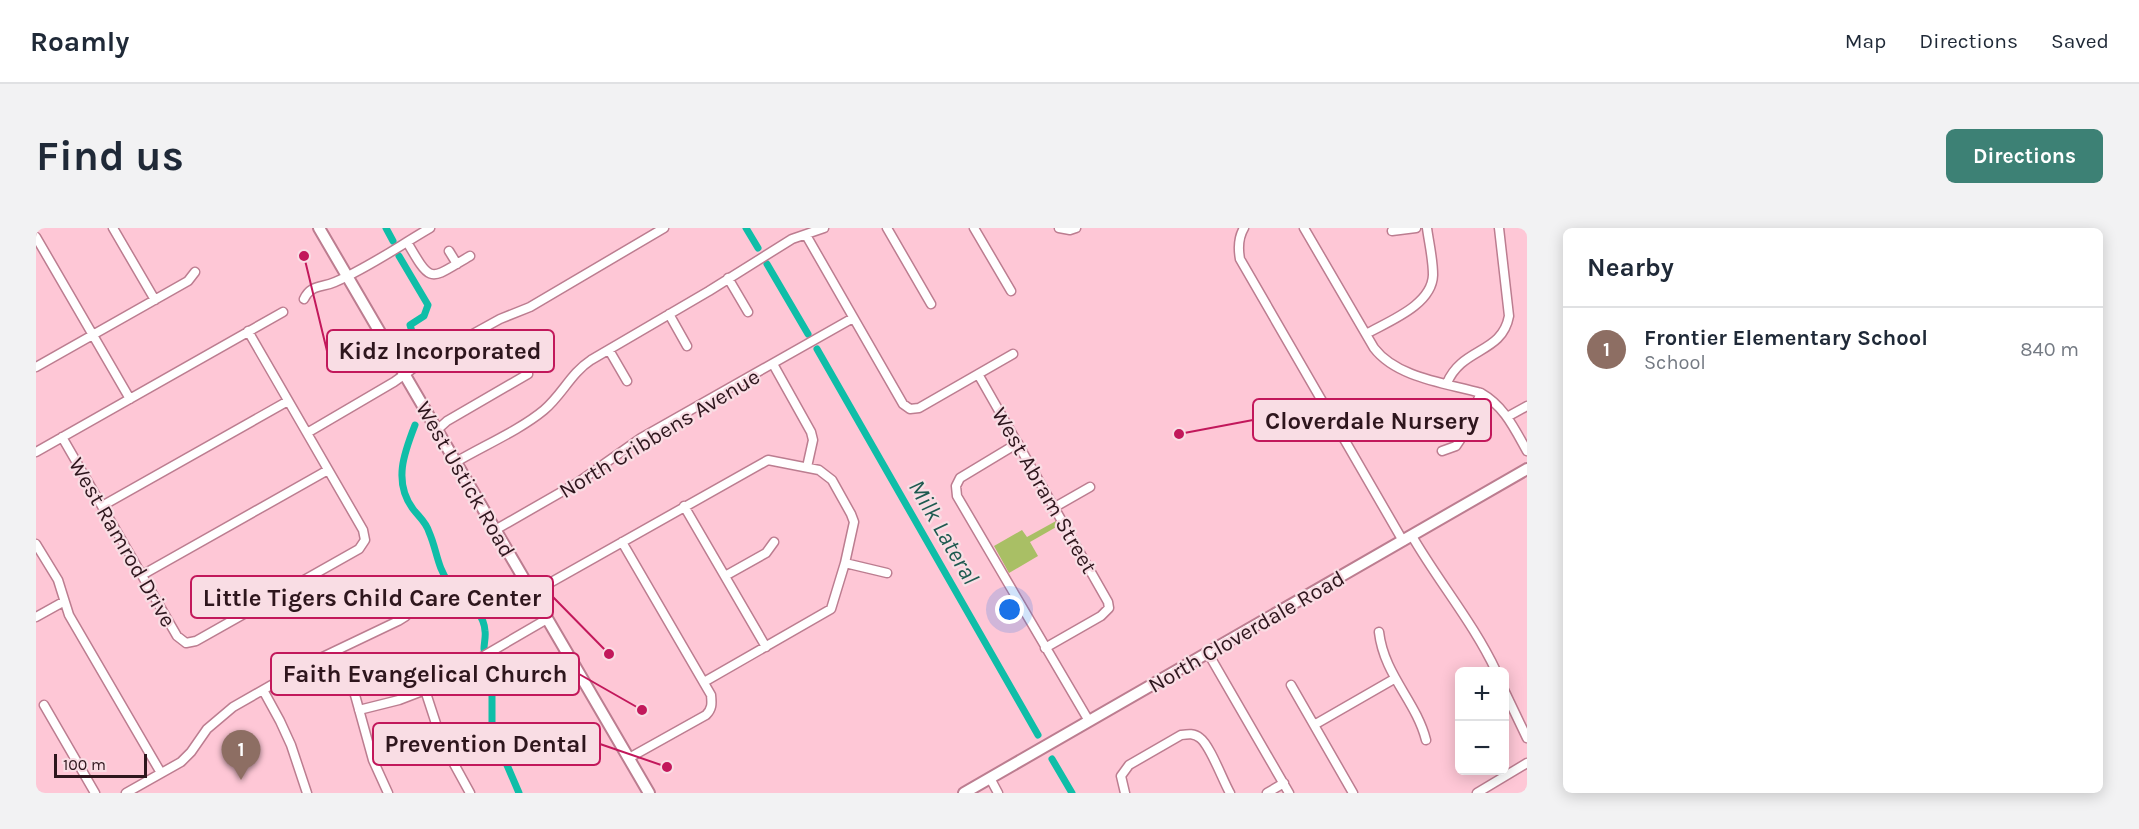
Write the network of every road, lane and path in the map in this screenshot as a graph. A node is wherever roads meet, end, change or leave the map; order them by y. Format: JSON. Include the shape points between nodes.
{"nodes":[{"id":1,"x":113,"y":228,"type":"edge"},
{"id":2,"x":319,"y":228,"type":"edge"},
{"id":3,"x":430,"y":228,"type":"edge"},
{"id":4,"x":644,"y":228,"type":"edge"},
{"id":5,"x":664,"y":228,"type":"edge"},
{"id":6,"x":824,"y":228,"type":"edge"},
{"id":7,"x":887,"y":228,"type":"edge"},
{"id":8,"x":974,"y":228,"type":"edge"},
{"id":9,"x":1076,"y":228,"type":"edge"},
{"id":10,"x":1244,"y":228,"type":"edge"},
{"id":11,"x":1304,"y":228,"type":"edge"},
{"id":12,"x":1416,"y":228,"type":"edge"},
{"id":13,"x":1427,"y":228,"type":"edge"},
{"id":14,"x":1499,"y":228,"type":"edge"},
{"id":15,"x":1062,"y":229,"type":"edge"},
{"id":16,"x":1392,"y":231,"type":"dead end"},
{"id":17,"x":806,"y":236,"type":"junction"},
{"id":18,"x":36,"y":237,"type":"edge"},
{"id":19,"x":649,"y":237,"type":"junction"},
{"id":20,"x":407,"y":242,"type":"junction"},
{"id":21,"x":449,"y":250,"type":"dead end"},
{"id":22,"x":470,"y":256,"type":"dead end"},
{"id":23,"x":457,"y":264,"type":"junction"},
{"id":24,"x":195,"y":272,"type":"dead end"},
{"id":25,"x":347,"y":276,"type":"junction"},
{"id":26,"x":728,"y":278,"type":"junction"},
{"id":27,"x":1011,"y":291,"type":"dead end"},
{"id":28,"x":304,"y":298,"type":"dead end"},
{"id":29,"x":155,"y":300,"type":"junction"},
{"id":30,"x":931,"y":304,"type":"dead end"},
{"id":31,"x":283,"y":312,"type":"dead end"},
{"id":32,"x":748,"y":312,"type":"dead end"},
{"id":33,"x":669,"y":314,"type":"junction"},
{"id":34,"x":853,"y":318,"type":"junction"},
{"id":35,"x":248,"y":331,"type":"junction"},
{"id":36,"x":1366,"y":334,"type":"junction"},
{"id":37,"x":93,"y":335,"type":"junction"},
{"id":38,"x":687,"y":346,"type":"dead end"},
{"id":39,"x":609,"y":350,"type":"junction"},
{"id":40,"x":1013,"y":354,"type":"dead end"},
{"id":41,"x":773,"y":364,"type":"junction"},
{"id":42,"x":36,"y":367,"type":"edge"},
{"id":43,"x":405,"y":374,"type":"junction"},
{"id":44,"x":528,"y":374,"type":"dead end"},
{"id":45,"x":978,"y":374,"type":"junction"},
{"id":46,"x":627,"y":381,"type":"dead end"},
{"id":47,"x":1447,"y":383,"type":"junction"},
{"id":48,"x":1481,"y":393,"type":"junction"},
{"id":49,"x":130,"y":399,"type":"junction"},
{"id":50,"x":288,"y":401,"type":"junction"},
{"id":51,"x":1527,"y":406,"type":"edge"},
{"id":52,"x":1507,"y":417,"type":"junction"},
{"id":53,"x":437,"y":430,"type":"junction"},
{"id":54,"x":307,"y":433,"type":"junction"},
{"id":55,"x":62,"y":437,"type":"junction"},
{"id":56,"x":1018,"y":443,"type":"junction"},
{"id":57,"x":1442,"y":451,"type":"dead end"},
{"id":58,"x":1527,"y":451,"type":"edge"},
{"id":59,"x":36,"y":452,"type":"edge"},
{"id":60,"x":456,"y":462,"type":"junction"},
{"id":61,"x":807,"y":467,"type":"junction"},
{"id":62,"x":1527,"y":469,"type":"edge"},
{"id":63,"x":328,"y":470,"type":"junction"},
{"id":64,"x":1090,"y":487,"type":"dead end"},
{"id":65,"x":102,"y":506,"type":"junction"},
{"id":66,"x":684,"y":506,"type":"junction"},
{"id":67,"x":1055,"y":507,"type":"junction"},
{"id":68,"x":495,"y":530,"type":"junction"},
{"id":69,"x":1408,"y":538,"type":"junction"},
{"id":70,"x":622,"y":542,"type":"junction"},
{"id":71,"x":774,"y":542,"type":"dead end"},
{"id":72,"x":36,"y":544,"type":"edge"},
{"id":73,"x":845,"y":562,"type":"junction"},
{"id":74,"x":887,"y":573,"type":"dead end"},
{"id":75,"x":142,"y":575,"type":"junction"},
{"id":76,"x":725,"y":576,"type":"junction"},
{"id":77,"x":532,"y":593,"type":"junction"},
{"id":78,"x":417,"y":600,"type":"dead end"},
{"id":79,"x":63,"y":602,"type":"junction"},
{"id":80,"x":36,"y":616,"type":"edge"},
{"id":81,"x":547,"y":619,"type":"junction"},
{"id":82,"x":1379,"y":632,"type":"dead end"},
{"id":83,"x":766,"y":647,"type":"junction"},
{"id":84,"x":1045,"y":648,"type":"junction"},
{"id":85,"x":336,"y":651,"type":"junction"},
{"id":86,"x":1208,"y":653,"type":"junction"},
{"id":87,"x":1494,"y":667,"type":"edge"},
{"id":88,"x":1394,"y":679,"type":"junction"},
{"id":89,"x":704,"y":682,"type":"junction"},
{"id":90,"x":1291,"y":685,"type":"dead end"},
{"id":91,"x":263,"y":690,"type":"junction"},
{"id":92,"x":425,"y":690,"type":"junction"},
{"id":93,"x":1509,"y":700,"type":"edge"},
{"id":94,"x":44,"y":705,"type":"dead end"},
{"id":95,"x":359,"y":710,"type":"junction"},
{"id":96,"x":1089,"y":721,"type":"junction"},
{"id":97,"x":1314,"y":725,"type":"junction"},
{"id":98,"x":1527,"y":738,"type":"edge"},
{"id":99,"x":1426,"y":740,"type":"dead end"},
{"id":100,"x":628,"y":758,"type":"junction"},
{"id":101,"x":1527,"y":763,"type":"edge"},
{"id":102,"x":160,"y":773,"type":"junction"},
{"id":103,"x":990,"y":778,"type":"junction"},
{"id":104,"x":1284,"y":783,"type":"junction"},
{"id":105,"x":94,"y":793,"type":"edge"},
{"id":106,"x":126,"y":793,"type":"edge"},
{"id":107,"x":307,"y":793,"type":"edge"},
{"id":108,"x":388,"y":793,"type":"edge"},
{"id":109,"x":470,"y":793,"type":"edge"},
{"id":110,"x":649,"y":793,"type":"edge"},
{"id":111,"x":964,"y":793,"type":"edge"},
{"id":112,"x":998,"y":793,"type":"edge"},
{"id":113,"x":1125,"y":793,"type":"edge"},
{"id":114,"x":1230,"y":793,"type":"edge"},
{"id":115,"x":1267,"y":793,"type":"edge"},
{"id":116,"x":1289,"y":793,"type":"edge"},
{"id":117,"x":1353,"y":793,"type":"edge"},
{"id":118,"x":1477,"y":793,"type":"edge"}],
"edges":[{"from":1,"to":29,"type":"street"},
{"from":2,"to":25,"type":"main road","name":"West Ustick Road"},
{"from":3,"to":20,"type":"street"},
{"from":4,"to":19,"type":"street"},
{"from":5,"to":19,"type":"street"},
{"from":6,"to":17,"type":"street"},
{"from":7,"to":30,"type":"street"},
{"from":8,"to":27,"type":"street"},
{"from":9,"to":15,"type":"street"},
{"from":10,"to":69,"type":"street","via":[[1239,239],[1240,259]]},
{"from":11,"to":36,"type":"street"},
{"from":12,"to":16,"type":"street"},
{"from":13,"to":36,"type":"street","via":[[1433,274],[1428,292],[1416,305]]},
{"from":14,"to":47,"type":"street","via":[[1508,323],[1494,343],[1456,366]]},
{"from":17,"to":26,"type":"street","via":[[792,239]]},
{"from":17,"to":34,"type":"street"},
{"from":18,"to":37,"type":"street"},
{"from":19,"to":43,"type":"street"},
{"from":20,"to":23,"type":"street","via":[[427,273],[438,274]]},
{"from":20,"to":25,"type":"street"},
{"from":21,"to":23,"type":"street"},
{"from":22,"to":23,"type":"street"},
{"from":24,"to":29,"type":"street","via":[[188,281]]},
{"from":25,"to":28,"type":"street","via":[[332,284],[315,286]]},
{"from":25,"to":43,"type":"main road","name":"West Ustick Road"},
{"from":26,"to":32,"type":"street"},
{"from":26,"to":33,"type":"street"},
{"from":29,"to":37,"type":"street"},
{"from":31,"to":35,"type":"street"},
{"from":33,"to":38,"type":"street"},
{"from":33,"to":39,"type":"street"},
{"from":34,"to":41,"type":"street","name":"North Cribbens Avenue"},
{"from":34,"to":45,"type":"street","via":[[903,404],[910,409],[919,408]]},
{"from":35,"to":49,"type":"street"},
{"from":35,"to":50,"type":"street"},
{"from":36,"to":47,"type":"street","via":[[1378,354],[1393,367]]},
{"from":37,"to":42,"type":"street"},
{"from":37,"to":49,"type":"street"},
{"from":39,"to":46,"type":"street"},
{"from":39,"to":60,"type":"street","via":[[577,370],[539,413]]},
{"from":40,"to":45,"type":"street"},
{"from":41,"to":61,"type":"street","via":[[811,432]]},
{"from":41,"to":68,"type":"street","name":"North Cribbens Avenue","via":[[641,438],[577,483]]},
{"from":43,"to":53,"type":"main road","name":"West Ustick Road"},
{"from":43,"to":54,"type":"street"},
{"from":44,"to":53,"type":"street"},
{"from":45,"to":56,"type":"street","name":"West Abram Street"},
{"from":47,"to":48,"type":"street"},
{"from":48,"to":52,"type":"street"},
{"from":48,"to":57,"type":"street","via":[[1456,446]]},
{"from":49,"to":55,"type":"street"},
{"from":50,"to":54,"type":"street"},
{"from":50,"to":65,"type":"street"},
{"from":51,"to":52,"type":"street"},
{"from":52,"to":58,"type":"street"},
{"from":53,"to":60,"type":"main road","name":"West Ustick Road"},
{"from":54,"to":63,"type":"street"},
{"from":55,"to":59,"type":"street"},
{"from":55,"to":65,"type":"street","name":"West Ramrod Drive"},
{"from":56,"to":67,"type":"street","name":"West Abram Street"},
{"from":56,"to":84,"type":"street","via":[[960,478],[957,496]]},
{"from":60,"to":68,"type":"main road","name":"West Ustick Road"},
{"from":61,"to":66,"type":"street","via":[[768,460]]},
{"from":61,"to":73,"type":"street","via":[[832,480],[851,514],[854,522]]},
{"from":62,"to":69,"type":"main road","name":"North Cloverdale Road"},
{"from":63,"to":75,"type":"street"},
{"from":63,"to":75,"type":"street","name":"West Ramrod Drive","via":[[363,530],[365,540],[359,549],[196,641],[186,643],[177,636]]},
{"from":64,"to":67,"type":"street"},
{"from":65,"to":75,"type":"street","name":"West Ramrod Drive"},
{"from":66,"to":70,"type":"street"},
{"from":66,"to":76,"type":"street"},
{"from":67,"to":84,"type":"street","name":"West Abram Street","via":[[1107,597],[1109,608]]},
{"from":68,"to":77,"type":"main road","name":"West Ustick Road"},
{"from":69,"to":86,"type":"main road","name":"North Cloverdale Road"},
{"from":69,"to":87,"type":"street"},
{"from":70,"to":77,"type":"street"},
{"from":70,"to":89,"type":"street"},
{"from":71,"to":76,"type":"street","via":[[766,553]]},
{"from":72,"to":79,"type":"street","via":[[58,580]]},
{"from":73,"to":74,"type":"street"},
{"from":73,"to":83,"type":"street","via":[[831,609]]},
{"from":76,"to":83,"type":"street"},
{"from":77,"to":81,"type":"main road","name":"West Ustick Road"},
{"from":78,"to":85,"type":"street","via":[[406,616]]},
{"from":79,"to":80,"type":"street"},
{"from":79,"to":102,"type":"street"},
{"from":81,"to":92,"type":"street"},
{"from":81,"to":100,"type":"main road","name":"West Ustick Road"},
{"from":82,"to":88,"type":"street","via":[[1381,649]]},
{"from":83,"to":89,"type":"street"},
{"from":84,"to":96,"type":"street"},
{"from":85,"to":91,"type":"street"},
{"from":85,"to":95,"type":"street"},
{"from":86,"to":96,"type":"main road","name":"North Cloverdale Road"},
{"from":86,"to":104,"type":"street"},
{"from":88,"to":97,"type":"street"},
{"from":88,"to":99,"type":"street","via":[[1421,724]]},
{"from":89,"to":100,"type":"street","via":[[711,695],[711,710]]},
{"from":90,"to":97,"type":"street"},
{"from":91,"to":102,"type":"street","via":[[233,707],[207,729],[181,762]]},
{"from":91,"to":107,"type":"street","via":[[291,745]]},
{"from":92,"to":95,"type":"street"},
{"from":92,"to":109,"type":"street","via":[[442,742]]},
{"from":93,"to":98,"type":"street"},
{"from":94,"to":105,"type":"street"},
{"from":95,"to":108,"type":"street","via":[[373,760]]},
{"from":96,"to":103,"type":"main road","name":"North Cloverdale Road"},
{"from":97,"to":117,"type":"street"},
{"from":100,"to":110,"type":"main road","name":"West Ustick Road"},
{"from":101,"to":118,"type":"street"},
{"from":102,"to":106,"type":"street"},
{"from":103,"to":111,"type":"main road","name":"North Cloverdale Road"},
{"from":103,"to":112,"type":"street"},
{"from":104,"to":115,"type":"street"},
{"from":104,"to":116,"type":"street"},
{"from":113,"to":114,"type":"street","via":[[1121,776],[1129,765],[1182,735],[1194,734],[1204,741]]}]}
